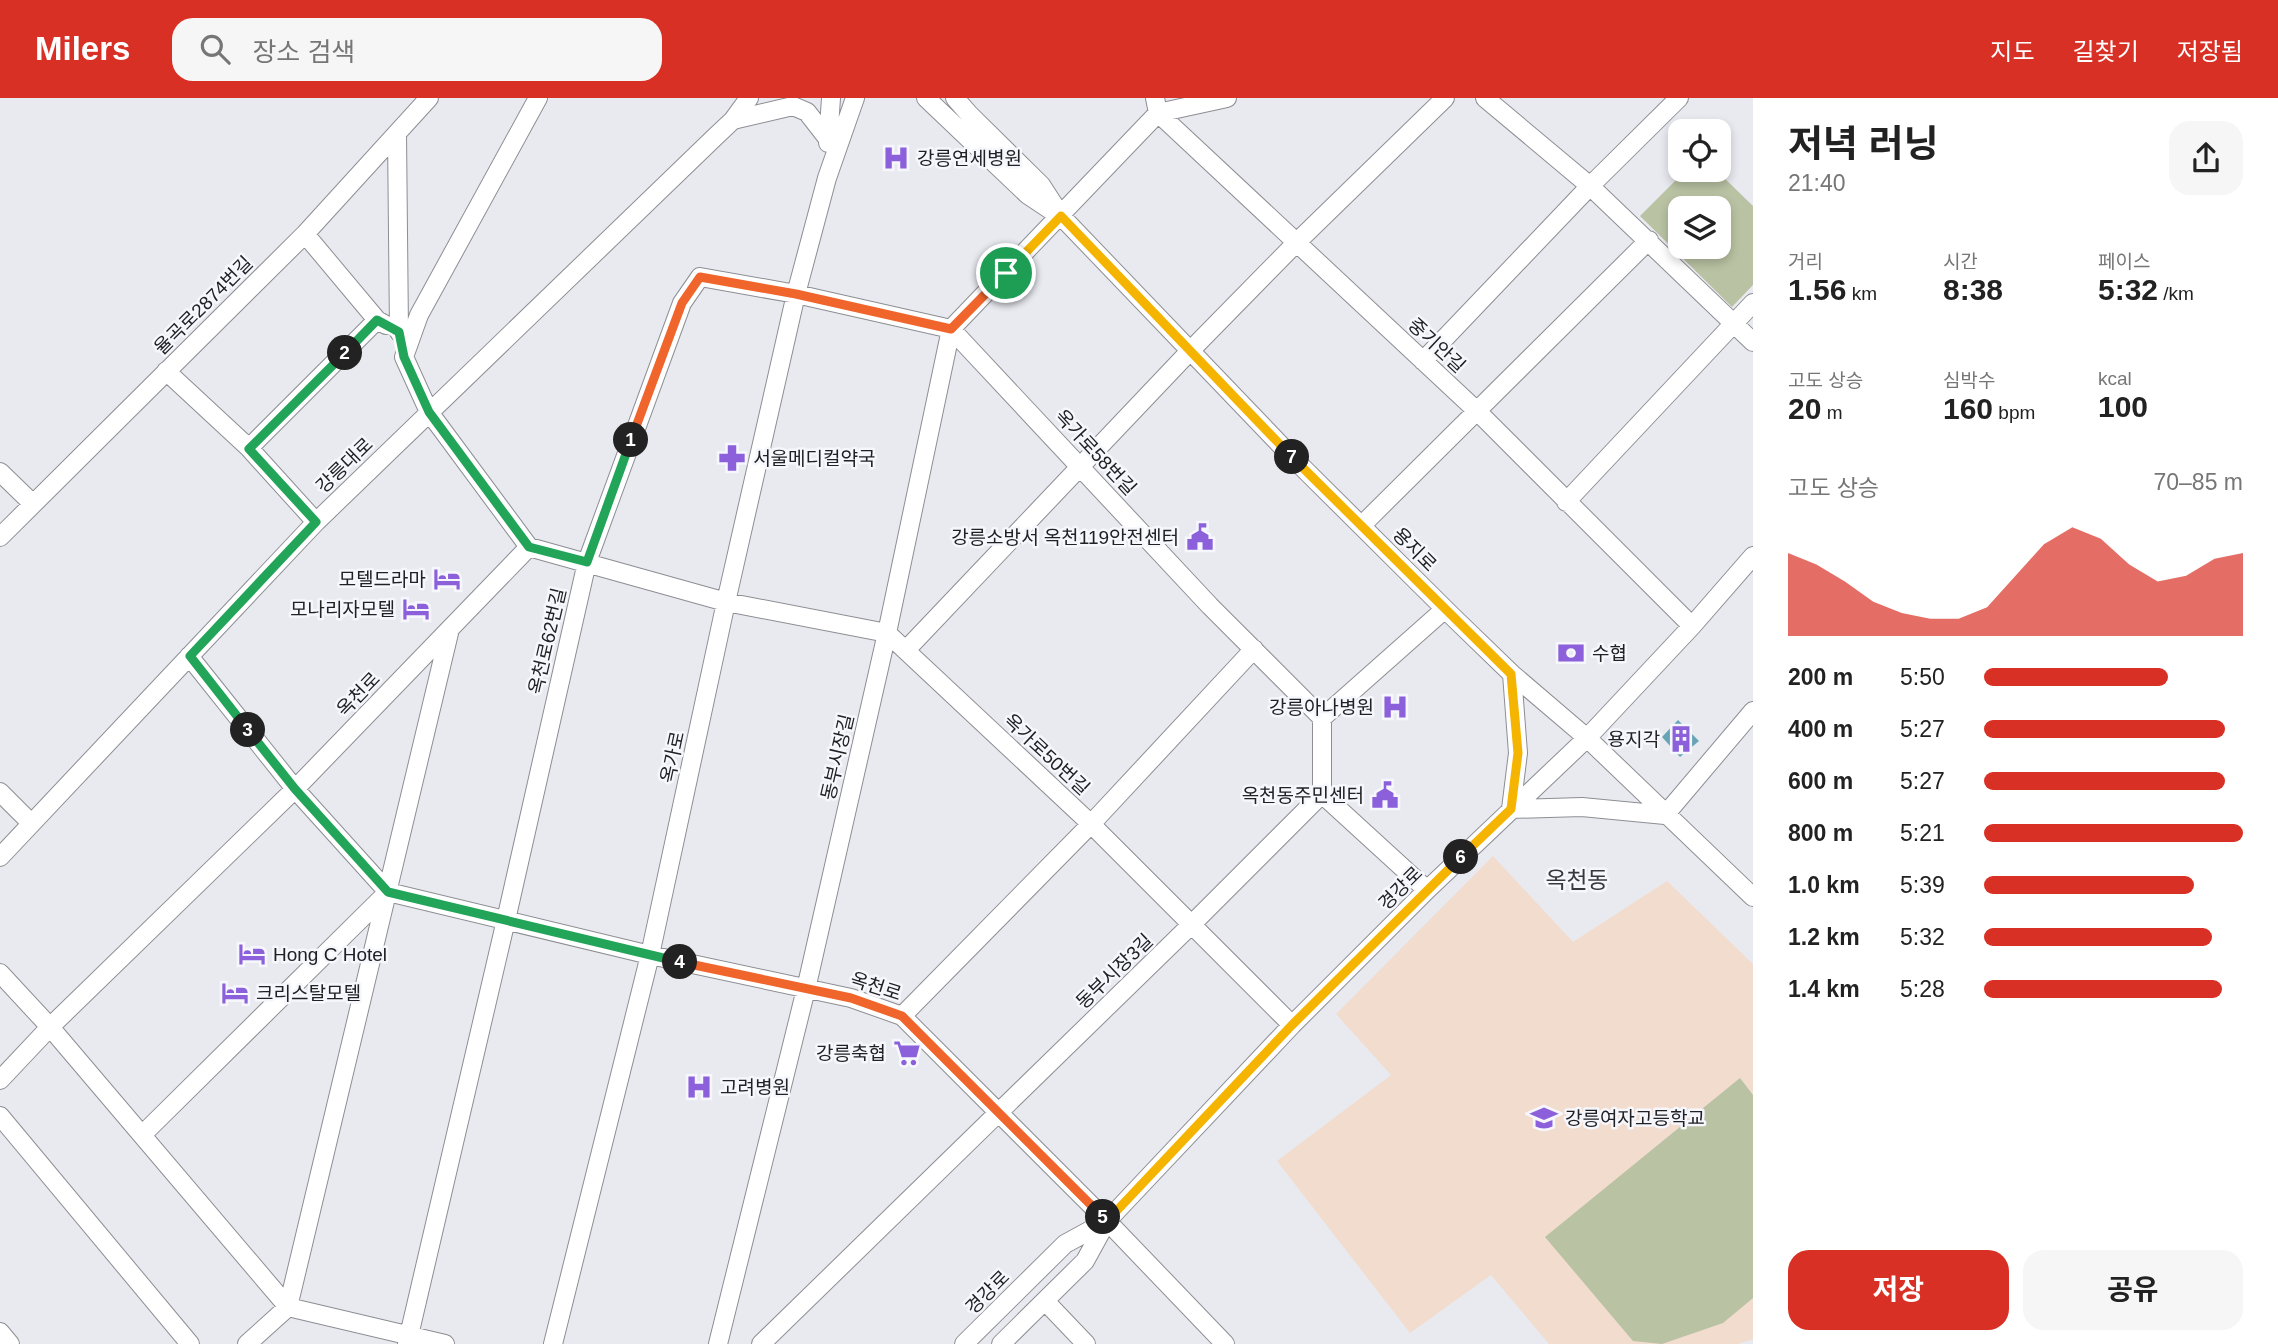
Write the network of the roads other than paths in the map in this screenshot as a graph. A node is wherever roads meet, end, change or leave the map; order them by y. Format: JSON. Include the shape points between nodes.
{"nodes":[{"id":1,"x":429,"y":98,"type":"edge"},
{"id":2,"x":538,"y":98,"type":"edge"},
{"id":3,"x":747,"y":98,"type":"edge"},
{"id":4,"x":762,"y":98,"type":"edge"},
{"id":5,"x":831,"y":98,"type":"edge"},
{"id":6,"x":926,"y":98,"type":"edge"},
{"id":7,"x":955,"y":98,"type":"edge"},
{"id":8,"x":1227,"y":98,"type":"edge"},
{"id":9,"x":1445,"y":98,"type":"edge"},
{"id":10,"x":1485,"y":98,"type":"edge"},
{"id":11,"x":1679,"y":98,"type":"edge"},
{"id":12,"x":856,"y":103,"type":"edge"},
{"id":13,"x":1156,"y":106,"type":"edge"},
{"id":14,"x":733,"y":120,"type":"junction"},
{"id":15,"x":397,"y":134,"type":"junction"},
{"id":16,"x":828,"y":139,"type":"junction"},
{"id":17,"x":827,"y":178,"type":"junction"},
{"id":18,"x":1590,"y":186,"type":"junction"},
{"id":19,"x":1061,"y":216,"type":"junction"},
{"id":20,"x":305,"y":234,"type":"junction"},
{"id":21,"x":1649,"y":240,"type":"junction"},
{"id":22,"x":1297,"y":242,"type":"junction"},
{"id":23,"x":796,"y":294,"type":"junction"},
{"id":24,"x":1753,"y":303,"type":"edge"},
{"id":25,"x":377,"y":320,"type":"junction"},
{"id":26,"x":1734,"y":324,"type":"junction"},
{"id":27,"x":951,"y":329,"type":"junction"},
{"id":28,"x":399,"y":332,"type":"junction"},
{"id":29,"x":1753,"y":342,"type":"edge"},
{"id":30,"x":1189,"y":352,"type":"junction"},
{"id":31,"x":404,"y":357,"type":"junction"},
{"id":32,"x":1423,"y":361,"type":"junction"},
{"id":33,"x":166,"y":371,"type":"junction"},
{"id":34,"x":429,"y":412,"type":"junction"},
{"id":35,"x":1478,"y":412,"type":"junction"},
{"id":36,"x":249,"y":449,"type":"junction"},
{"id":37,"x":1079,"y":466,"type":"junction"},
{"id":38,"x":0,"y":472,"type":"edge"},
{"id":39,"x":1566,"y":502,"type":"junction"},
{"id":40,"x":33,"y":504,"type":"junction"},
{"id":41,"x":316,"y":522,"type":"junction"},
{"id":42,"x":1362,"y":525,"type":"junction"},
{"id":43,"x":0,"y":537,"type":"edge"},
{"id":44,"x":529,"y":547,"type":"junction"},
{"id":45,"x":1753,"y":556,"type":"edge"},
{"id":46,"x":587,"y":562,"type":"junction"},
{"id":47,"x":726,"y":602,"type":"junction"},
{"id":48,"x":1445,"y":609,"type":"junction"},
{"id":49,"x":1692,"y":626,"type":"junction"},
{"id":50,"x":450,"y":629,"type":"junction"},
{"id":51,"x":887,"y":633,"type":"junction"},
{"id":52,"x":1254,"y":649,"type":"junction"},
{"id":53,"x":906,"y":650,"type":"junction"},
{"id":54,"x":190,"y":656,"type":"junction"},
{"id":55,"x":1511,"y":674,"type":"junction"},
{"id":56,"x":1753,"y":711,"type":"edge"},
{"id":57,"x":1322,"y":718,"type":"junction"},
{"id":58,"x":1587,"y":738,"type":"junction"},
{"id":59,"x":295,"y":789,"type":"junction"},
{"id":60,"x":0,"y":792,"type":"edge"},
{"id":61,"x":1322,"y":794,"type":"junction"},
{"id":62,"x":1511,"y":809,"type":"junction"},
{"id":63,"x":1665,"y":815,"type":"junction"},
{"id":64,"x":31,"y":823,"type":"junction"},
{"id":65,"x":1091,"y":824,"type":"junction"},
{"id":66,"x":0,"y":856,"type":"edge"},
{"id":67,"x":1427,"y":890,"type":"junction"},
{"id":68,"x":388,"y":892,"type":"junction"},
{"id":69,"x":1753,"y":897,"type":"edge"},
{"id":70,"x":506,"y":920,"type":"junction"},
{"id":71,"x":1192,"y":924,"type":"junction"},
{"id":72,"x":650,"y":956,"type":"junction"},
{"id":73,"x":0,"y":973,"type":"edge"},
{"id":74,"x":806,"y":989,"type":"junction"},
{"id":75,"x":902,"y":1016,"type":"junction"},
{"id":76,"x":1292,"y":1025,"type":"junction"},
{"id":77,"x":50,"y":1027,"type":"junction"},
{"id":78,"x":0,"y":1080,"type":"edge"},
{"id":79,"x":998,"y":1112,"type":"junction"},
{"id":80,"x":0,"y":1116,"type":"edge"},
{"id":81,"x":142,"y":1135,"type":"junction"},
{"id":82,"x":1107,"y":1221,"type":"junction"},
{"id":83,"x":1045,"y":1301,"type":"junction"},
{"id":84,"x":288,"y":1307,"type":"junction"},
{"id":85,"x":0,"y":1332,"type":"edge"},
{"id":86,"x":409,"y":1339,"type":"edge"},
{"id":87,"x":10,"y":1344,"type":"edge"},
{"id":88,"x":190,"y":1344,"type":"edge"},
{"id":89,"x":247,"y":1344,"type":"edge"},
{"id":90,"x":445,"y":1344,"type":"edge"},
{"id":91,"x":553,"y":1344,"type":"edge"},
{"id":92,"x":718,"y":1344,"type":"edge"},
{"id":93,"x":761,"y":1344,"type":"edge"},
{"id":94,"x":964,"y":1344,"type":"edge"},
{"id":95,"x":1001,"y":1344,"type":"edge"},
{"id":96,"x":1086,"y":1344,"type":"edge"},
{"id":97,"x":1225,"y":1344,"type":"edge"}],
"edges":[{"from":1,"to":15,"type":"street","name":"율곡로2874번길"},
{"from":2,"to":31,"type":"street","via":[[419,315]]},
{"from":3,"to":14,"type":"street"},
{"from":4,"to":14,"type":"street"},
{"from":5,"to":16,"type":"street"},
{"from":6,"to":19,"type":"street","name":"용지로","via":[[1028,195]]},
{"from":7,"to":19,"type":"street","name":"용지로","via":[[1041,185]]},
{"from":8,"to":13,"type":"street"},
{"from":9,"to":22,"type":"street"},
{"from":10,"to":18,"type":"street"},
{"from":11,"to":18,"type":"street"},
{"from":12,"to":17,"type":"street"},
{"from":13,"to":19,"type":"street"},
{"from":13,"to":22,"type":"street","name":"중기안길"},
{"from":14,"to":16,"type":"street","via":[[793,106],[807,112]]},
{"from":14,"to":34,"type":"street","name":"강릉대로"},
{"from":15,"to":20,"type":"street","name":"율곡로2874번길"},
{"from":15,"to":28,"type":"street"},
{"from":16,"to":17,"type":"street"},
{"from":17,"to":23,"type":"street","name":"옥가로"},
{"from":18,"to":21,"type":"street"},
{"from":18,"to":32,"type":"street"},
{"from":19,"to":27,"type":"street"},
{"from":19,"to":30,"type":"street","name":"용지로"},
{"from":20,"to":25,"type":"street"},
{"from":20,"to":33,"type":"street","name":"율곡로2874번길"},
{"from":21,"to":26,"type":"street"},
{"from":21,"to":35,"type":"street"},
{"from":22,"to":30,"type":"street"},
{"from":22,"to":32,"type":"street","name":"중기안길"},
{"from":23,"to":27,"type":"street"},
{"from":23,"to":46,"type":"street","name":"옥천로62번길","via":[[700,277],[682,303]]},
{"from":23,"to":47,"type":"street","name":"옥가로"},
{"from":24,"to":26,"type":"street"},
{"from":25,"to":28,"type":"street"},
{"from":25,"to":36,"type":"street"},
{"from":26,"to":29,"type":"street"},
{"from":26,"to":39,"type":"street"},
{"from":27,"to":37,"type":"street","name":"옥가로58번길"},
{"from":27,"to":51,"type":"street","name":"동부시장길"},
{"from":28,"to":31,"type":"street"},
{"from":30,"to":37,"type":"street"},
{"from":30,"to":42,"type":"street","name":"용지로"},
{"from":31,"to":34,"type":"street"},
{"from":32,"to":35,"type":"street","name":"중기안길"},
{"from":33,"to":36,"type":"street"},
{"from":33,"to":40,"type":"street","name":"율곡로2874번길"},
{"from":34,"to":41,"type":"street","name":"강릉대로"},
{"from":34,"to":44,"type":"street"},
{"from":35,"to":39,"type":"street","name":"중기안길"},
{"from":35,"to":42,"type":"street"},
{"from":36,"to":41,"type":"street"},
{"from":37,"to":52,"type":"street","name":"옥가로58번길"},
{"from":37,"to":53,"type":"street"},
{"from":38,"to":40,"type":"street"},
{"from":39,"to":49,"type":"street","name":"중기안길"},
{"from":40,"to":43,"type":"street","name":"율곡로2874번길"},
{"from":41,"to":54,"type":"street","name":"강릉대로"},
{"from":42,"to":48,"type":"street","name":"용지로"},
{"from":44,"to":46,"type":"street"},
{"from":44,"to":50,"type":"street","name":"옥천로"},
{"from":45,"to":49,"type":"street","name":"경강로"},
{"from":46,"to":47,"type":"street"},
{"from":46,"to":70,"type":"street","name":"옥천로62번길"},
{"from":47,"to":51,"type":"street"},
{"from":47,"to":72,"type":"street","name":"옥가로"},
{"from":48,"to":55,"type":"street","name":"용지로"},
{"from":48,"to":57,"type":"street"},
{"from":49,"to":58,"type":"street","name":"경강로"},
{"from":50,"to":59,"type":"street","name":"옥천로"},
{"from":50,"to":68,"type":"street"},
{"from":51,"to":53,"type":"street","name":"옥가로50번길"},
{"from":51,"to":74,"type":"street","name":"동부시장길"},
{"from":52,"to":57,"type":"street","name":"옥가로58번길"},
{"from":52,"to":65,"type":"street"},
{"from":53,"to":65,"type":"street","name":"옥가로50번길"},
{"from":54,"to":59,"type":"street"},
{"from":54,"to":64,"type":"street","name":"강릉대로"},
{"from":55,"to":58,"type":"street","name":"용지로"},
{"from":55,"to":62,"type":"street","via":[[1518,753]]},
{"from":56,"to":63,"type":"street"},
{"from":57,"to":61,"type":"street"},
{"from":58,"to":62,"type":"street","name":"경강로"},
{"from":58,"to":63,"type":"street","name":"용지로"},
{"from":59,"to":68,"type":"street"},
{"from":59,"to":77,"type":"street","name":"옥천로"},
{"from":60,"to":64,"type":"street"},
{"from":61,"to":67,"type":"street"},
{"from":61,"to":71,"type":"street","name":"동부시장3길"},
{"from":62,"to":63,"type":"street","via":[[1582,807]]},
{"from":62,"to":67,"type":"street","name":"경강로"},
{"from":63,"to":69,"type":"street","name":"용지로"},
{"from":64,"to":66,"type":"street","name":"강릉대로"},
{"from":65,"to":71,"type":"street","name":"옥가로50번길"},
{"from":65,"to":75,"type":"street"},
{"from":67,"to":76,"type":"street","name":"경강로"},
{"from":68,"to":70,"type":"street","name":"옥천로"},
{"from":68,"to":81,"type":"street"},
{"from":68,"to":84,"type":"street"},
{"from":70,"to":72,"type":"street","name":"옥천로"},
{"from":70,"to":86,"type":"street","name":"옥천로62번길"},
{"from":71,"to":76,"type":"street","name":"옥가로50번길"},
{"from":71,"to":79,"type":"street","name":"동부시장3길"},
{"from":72,"to":74,"type":"street","name":"옥천로"},
{"from":72,"to":91,"type":"street","name":"옥가로"},
{"from":73,"to":77,"type":"street"},
{"from":74,"to":75,"type":"street","name":"옥천로","via":[[851,998]]},
{"from":74,"to":92,"type":"street","name":"동부시장길"},
{"from":75,"to":79,"type":"street","name":"옥천로"},
{"from":76,"to":82,"type":"street","name":"경강로"},
{"from":77,"to":78,"type":"street","name":"옥천로"},
{"from":77,"to":81,"type":"street"},
{"from":79,"to":82,"type":"street","name":"옥천로"},
{"from":79,"to":93,"type":"street","name":"동부시장3길"},
{"from":80,"to":88,"type":"street"},
{"from":81,"to":84,"type":"street"},
{"from":82,"to":83,"type":"street","name":"경강로","via":[[1085,1261]]},
{"from":82,"to":94,"type":"street","name":"경강로","via":[[1065,1244]]},
{"from":82,"to":97,"type":"street","name":"옥천로"},
{"from":83,"to":95,"type":"street","name":"경강로"},
{"from":83,"to":96,"type":"street"},
{"from":84,"to":86,"type":"street"},
{"from":84,"to":89,"type":"street"},
{"from":85,"to":87,"type":"street"},
{"from":86,"to":90,"type":"street"}]}
